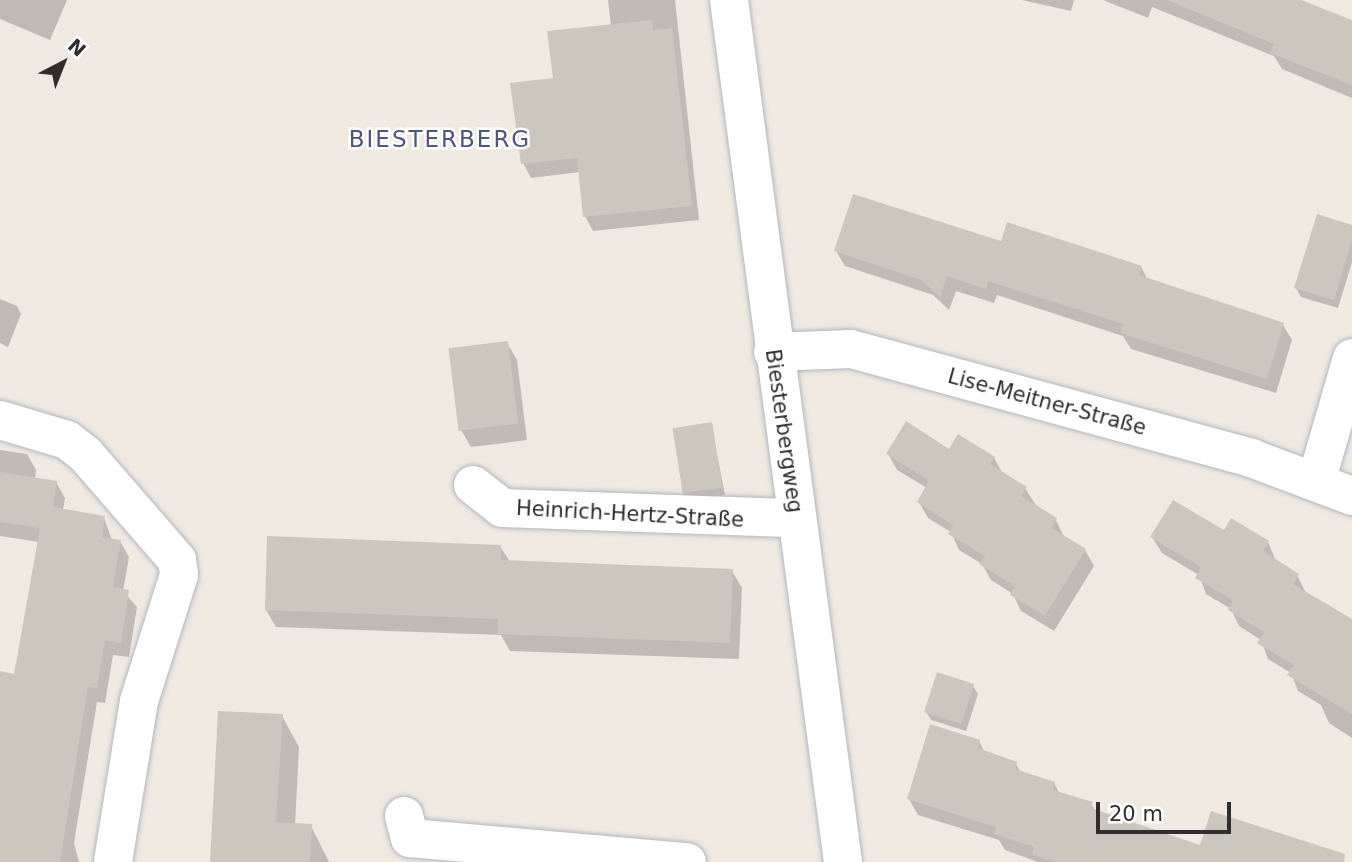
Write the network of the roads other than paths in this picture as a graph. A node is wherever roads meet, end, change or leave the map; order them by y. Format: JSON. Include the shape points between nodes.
{"nodes":[{"id":1,"x":729,"y":0,"type":"edge"},
{"id":2,"x":773,"y":352,"type":"junction"},
{"id":3,"x":1352,"y":358,"type":"edge"},
{"id":4,"x":0,"y":420,"type":"edge"},
{"id":5,"x":1316,"y":482,"type":"junction"},
{"id":6,"x":473,"y":485,"type":"dead end"},
{"id":7,"x":1352,"y":496,"type":"edge"},
{"id":8,"x":795,"y":518,"type":"junction"},
{"id":9,"x":404,"y":816,"type":"dead end"},
{"id":10,"x":113,"y":862,"type":"edge"},
{"id":11,"x":687,"y":862,"type":"edge"},
{"id":12,"x":843,"y":862,"type":"edge"}],
"edges":[{"from":1,"to":2,"type":"street","name":"Biesterbergweg"},
{"from":2,"to":5,"type":"street","name":"Lise-Meitner-Straße","via":[[851,349],[1251,458]]},
{"from":2,"to":8,"type":"street","name":"Biesterbergweg"},
{"from":3,"to":5,"type":"street"},
{"from":4,"to":10,"type":"street","via":[[67,440],[86,455],[177,560],[179,575],[139,701]]},
{"from":5,"to":7,"type":"street","name":"Lise-Meitner-Straße"},
{"from":6,"to":8,"type":"street","name":"Heinrich-Hertz-Straße","via":[[502,508]]},
{"from":8,"to":12,"type":"street","name":"Biesterbergweg"},
{"from":9,"to":11,"type":"street","via":[[410,838]]}]}
